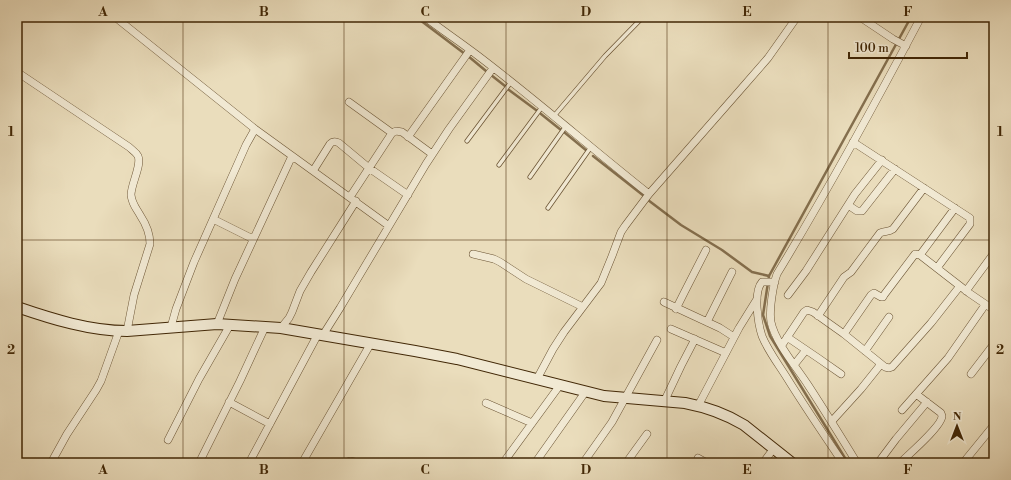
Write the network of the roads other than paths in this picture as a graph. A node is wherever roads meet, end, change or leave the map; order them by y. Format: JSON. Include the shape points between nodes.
{"nodes":[{"id":1,"x":425,"y":17,"type":"edge"},
{"id":2,"x":643,"y":17,"type":"edge"},
{"id":3,"x":797,"y":17,"type":"edge"},
{"id":4,"x":860,"y":17,"type":"edge"},
{"id":5,"x":921,"y":17,"type":"edge"},
{"id":6,"x":120,"y":19,"type":"edge"},
{"id":7,"x":904,"y":44,"type":"junction"},
{"id":8,"x":470,"y":50,"type":"junction"},
{"id":9,"x":493,"y":68,"type":"junction"},
{"id":10,"x":17,"y":72,"type":"edge"},
{"id":11,"x":511,"y":82,"type":"junction"},
{"id":12,"x":349,"y":102,"type":"dead end"},
{"id":13,"x":542,"y":107,"type":"junction"},
{"id":14,"x":554,"y":116,"type":"junction"},
{"id":15,"x":566,"y":126,"type":"junction"},
{"id":16,"x":255,"y":129,"type":"junction"},
{"id":17,"x":392,"y":133,"type":"junction"},
{"id":18,"x":408,"y":137,"type":"junction"},
{"id":19,"x":467,"y":141,"type":"dead end"},
{"id":20,"x":853,"y":142,"type":"junction"},
{"id":21,"x":591,"y":147,"type":"junction"},
{"id":22,"x":432,"y":154,"type":"junction"},
{"id":23,"x":292,"y":156,"type":"junction"},
{"id":24,"x":882,"y":160,"type":"junction"},
{"id":25,"x":499,"y":165,"type":"dead end"},
{"id":26,"x":369,"y":168,"type":"junction"},
{"id":27,"x":894,"y":168,"type":"junction"},
{"id":28,"x":313,"y":171,"type":"junction"},
{"id":29,"x":530,"y":177,"type":"dead end"},
{"id":30,"x":924,"y":188,"type":"junction"},
{"id":31,"x":649,"y":194,"type":"junction"},
{"id":32,"x":408,"y":195,"type":"junction"},
{"id":33,"x":353,"y":199,"type":"junction"},
{"id":34,"x":848,"y":205,"type":"junction"},
{"id":35,"x":548,"y":208,"type":"dead end"},
{"id":36,"x":955,"y":208,"type":"junction"},
{"id":37,"x":213,"y":218,"type":"junction"},
{"id":38,"x":389,"y":226,"type":"junction"},
{"id":39,"x":253,"y":239,"type":"junction"},
{"id":40,"x":706,"y":250,"type":"dead end"},
{"id":41,"x":994,"y":253,"type":"edge"},
{"id":42,"x":473,"y":254,"type":"dead end"},
{"id":43,"x":920,"y":255,"type":"junction"},
{"id":44,"x":937,"y":268,"type":"junction"},
{"id":45,"x":732,"y":272,"type":"dead end"},
{"id":46,"x":770,"y":282,"type":"junction"},
{"id":47,"x":960,"y":286,"type":"junction"},
{"id":48,"x":966,"y":291,"type":"junction"},
{"id":49,"x":788,"y":295,"type":"dead end"},
{"id":50,"x":757,"y":299,"type":"junction"},
{"id":51,"x":664,"y":302,"type":"dead end"},
{"id":52,"x":985,"y":305,"type":"junction"},
{"id":53,"x":17,"y":307,"type":"edge"},
{"id":54,"x":583,"y":307,"type":"junction"},
{"id":55,"x":676,"y":308,"type":"junction"},
{"id":56,"x":994,"y":310,"type":"edge"},
{"id":57,"x":818,"y":316,"type":"junction"},
{"id":58,"x":888,"y":316,"type":"dead end"},
{"id":59,"x":707,"y":322,"type":"junction"},
{"id":60,"x":217,"y":324,"type":"junction"},
{"id":61,"x":230,"y":325,"type":"junction"},
{"id":62,"x":171,"y":327,"type":"junction"},
{"id":63,"x":265,"y":327,"type":"junction"},
{"id":64,"x":281,"y":328,"type":"junction"},
{"id":65,"x":671,"y":329,"type":"dead end"},
{"id":66,"x":123,"y":331,"type":"junction"},
{"id":67,"x":844,"y":334,"type":"junction"},
{"id":68,"x":320,"y":335,"type":"junction"},
{"id":69,"x":734,"y":337,"type":"junction"},
{"id":70,"x":787,"y":337,"type":"junction"},
{"id":71,"x":695,"y":339,"type":"junction"},
{"id":72,"x":657,"y":340,"type":"dead end"},
{"id":73,"x":371,"y":343,"type":"junction"},
{"id":74,"x":994,"y":344,"type":"edge"},
{"id":75,"x":782,"y":345,"type":"junction"},
{"id":76,"x":806,"y":350,"type":"junction"},
{"id":77,"x":865,"y":351,"type":"junction"},
{"id":78,"x":726,"y":354,"type":"junction"},
{"id":79,"x":881,"y":364,"type":"junction"},
{"id":80,"x":794,"y":365,"type":"junction"},
{"id":81,"x":841,"y":374,"type":"dead end"},
{"id":82,"x":971,"y":374,"type":"dead end"},
{"id":83,"x":537,"y":379,"type":"junction"},
{"id":84,"x":560,"y":385,"type":"junction"},
{"id":85,"x":586,"y":391,"type":"junction"},
{"id":86,"x":916,"y":394,"type":"junction"},
{"id":87,"x":626,"y":398,"type":"junction"},
{"id":88,"x":229,"y":402,"type":"junction"},
{"id":89,"x":664,"y":402,"type":"junction"},
{"id":90,"x":928,"y":402,"type":"junction"},
{"id":91,"x":486,"y":403,"type":"dead end"},
{"id":92,"x":698,"y":406,"type":"junction"},
{"id":93,"x":902,"y":410,"type":"dead end"},
{"id":94,"x":832,"y":421,"type":"junction"},
{"id":95,"x":532,"y":423,"type":"junction"},
{"id":96,"x":270,"y":424,"type":"junction"},
{"id":97,"x":994,"y":425,"type":"edge"},
{"id":98,"x":647,"y":434,"type":"dead end"},
{"id":99,"x":168,"y":440,"type":"dead end"},
{"id":100,"x":774,"y":448,"type":"junction"},
{"id":101,"x":698,"y":458,"type":"dead end"},
{"id":102,"x":303,"y":461,"type":"edge"},
{"id":103,"x":51,"y":463,"type":"edge"},
{"id":104,"x":199,"y":463,"type":"edge"},
{"id":105,"x":249,"y":463,"type":"edge"},
{"id":106,"x":312,"y":463,"type":"edge"},
{"id":107,"x":343,"y":463,"type":"edge"},
{"id":108,"x":360,"y":463,"type":"edge"},
{"id":109,"x":503,"y":463,"type":"edge"},
{"id":110,"x":535,"y":463,"type":"edge"},
{"id":111,"x":583,"y":463,"type":"edge"},
{"id":112,"x":626,"y":463,"type":"edge"},
{"id":113,"x":707,"y":463,"type":"edge"},
{"id":114,"x":763,"y":463,"type":"edge"},
{"id":115,"x":792,"y":463,"type":"edge"},
{"id":116,"x":843,"y":463,"type":"edge"},
{"id":117,"x":857,"y":463,"type":"edge"},
{"id":118,"x":878,"y":463,"type":"edge"},
{"id":119,"x":900,"y":463,"type":"edge"},
{"id":120,"x":963,"y":463,"type":"edge"}],
"edges":[{"from":1,"to":8,"type":"street"},
{"from":2,"to":14,"type":"lane"},
{"from":3,"to":31,"type":"street","via":[[768,58]]},
{"from":4,"to":7,"type":"street"},
{"from":5,"to":7,"type":"street"},
{"from":6,"to":16,"type":"street"},
{"from":7,"to":20,"type":"street"},
{"from":8,"to":9,"type":"street"},
{"from":8,"to":18,"type":"street"},
{"from":9,"to":11,"type":"street"},
{"from":9,"to":22,"type":"street"},
{"from":10,"to":66,"type":"street","via":[[129,147],[138,156],[138,169],[131,197],[148,232],[150,244]]},
{"from":11,"to":13,"type":"street"},
{"from":11,"to":19,"type":"lane"},
{"from":12,"to":17,"type":"street"},
{"from":13,"to":14,"type":"street"},
{"from":13,"to":25,"type":"lane"},
{"from":14,"to":15,"type":"street"},
{"from":15,"to":21,"type":"street"},
{"from":15,"to":29,"type":"lane"},
{"from":16,"to":23,"type":"street"},
{"from":16,"to":37,"type":"street"},
{"from":17,"to":18,"type":"street","via":[[399,131]]},
{"from":17,"to":26,"type":"street"},
{"from":18,"to":22,"type":"street"},
{"from":20,"to":24,"type":"street"},
{"from":20,"to":46,"type":"street"},
{"from":21,"to":31,"type":"street"},
{"from":21,"to":35,"type":"lane"},
{"from":22,"to":32,"type":"street"},
{"from":23,"to":28,"type":"street"},
{"from":23,"to":39,"type":"street"},
{"from":24,"to":27,"type":"street"},
{"from":24,"to":34,"type":"street"},
{"from":26,"to":28,"type":"street","via":[[336,141],[330,144]]},
{"from":26,"to":32,"type":"street"},
{"from":26,"to":33,"type":"street"},
{"from":27,"to":30,"type":"street"},
{"from":27,"to":34,"type":"street","via":[[862,212]]},
{"from":28,"to":33,"type":"street"},
{"from":30,"to":36,"type":"street"},
{"from":30,"to":57,"type":"street","via":[[892,229],[880,233],[851,272],[844,277]]},
{"from":31,"to":54,"type":"street","via":[[621,232],[603,279]]},
{"from":32,"to":38,"type":"street"},
{"from":33,"to":38,"type":"street"},
{"from":33,"to":64,"type":"street","via":[[310,272],[289,318]]},
{"from":34,"to":49,"type":"street"},
{"from":36,"to":43,"type":"street"},
{"from":36,"to":44,"type":"street","via":[[970,218],[970,224]]},
{"from":37,"to":39,"type":"street"},
{"from":37,"to":62,"type":"street","via":[[176,308]]},
{"from":38,"to":68,"type":"street"},
{"from":39,"to":60,"type":"street"},
{"from":40,"to":55,"type":"street"},
{"from":41,"to":48,"type":"street"},
{"from":42,"to":54,"type":"street","via":[[494,259],[526,279]]},
{"from":43,"to":44,"type":"street"},
{"from":43,"to":67,"type":"street","via":[[914,255],[883,297],[872,294]]},
{"from":44,"to":47,"type":"street"},
{"from":45,"to":59,"type":"street"},
{"from":46,"to":50,"type":"street","via":[[760,284]]},
{"from":46,"to":75,"type":"street","via":[[771,320]]},
{"from":47,"to":48,"type":"street"},
{"from":47,"to":79,"type":"street","via":[[892,367]]},
{"from":48,"to":52,"type":"street"},
{"from":50,"to":69,"type":"street"},
{"from":50,"to":116,"type":"street","via":[[760,330],[765,343]]},
{"from":51,"to":55,"type":"street"},
{"from":52,"to":56,"type":"street"},
{"from":52,"to":86,"type":"street","via":[[948,358]]},
{"from":53,"to":66,"type":"street","via":[[68,323]]},
{"from":54,"to":83,"type":"street","via":[[553,349]]},
{"from":55,"to":59,"type":"street"},
{"from":57,"to":67,"type":"street"},
{"from":57,"to":70,"type":"street","via":[[807,310]]},
{"from":58,"to":77,"type":"street"},
{"from":59,"to":69,"type":"street"},
{"from":60,"to":61,"type":"street"},
{"from":60,"to":62,"type":"street"},
{"from":61,"to":63,"type":"street"},
{"from":61,"to":99,"type":"street"},
{"from":62,"to":66,"type":"street"},
{"from":63,"to":64,"type":"street"},
{"from":63,"to":88,"type":"street"},
{"from":64,"to":68,"type":"street"},
{"from":65,"to":71,"type":"street"},
{"from":66,"to":103,"type":"street","via":[[101,381]]},
{"from":67,"to":77,"type":"street"},
{"from":68,"to":73,"type":"street"},
{"from":68,"to":96,"type":"street"},
{"from":69,"to":78,"type":"street"},
{"from":70,"to":75,"type":"street"},
{"from":70,"to":76,"type":"street"},
{"from":71,"to":78,"type":"street"},
{"from":71,"to":89,"type":"street"},
{"from":72,"to":87,"type":"street"},
{"from":73,"to":83,"type":"street","via":[[457,359]]},
{"from":73,"to":102,"type":"street"},
{"from":74,"to":82,"type":"street"},
{"from":75,"to":80,"type":"street"},
{"from":76,"to":80,"type":"street"},
{"from":76,"to":81,"type":"street"},
{"from":77,"to":79,"type":"street"},
{"from":78,"to":92,"type":"street"},
{"from":79,"to":94,"type":"street"},
{"from":80,"to":94,"type":"street"},
{"from":83,"to":84,"type":"street"},
{"from":84,"to":85,"type":"street"},
{"from":84,"to":95,"type":"street"},
{"from":85,"to":87,"type":"street"},
{"from":85,"to":110,"type":"street"},
{"from":86,"to":90,"type":"street"},
{"from":86,"to":93,"type":"street"},
{"from":87,"to":89,"type":"street"},
{"from":87,"to":111,"type":"street"},
{"from":88,"to":96,"type":"street"},
{"from":88,"to":104,"type":"street"},
{"from":89,"to":92,"type":"street"},
{"from":90,"to":118,"type":"street"},
{"from":90,"to":119,"type":"street","via":[[942,417],[932,432]]},
{"from":91,"to":95,"type":"street"},
{"from":92,"to":100,"type":"street","via":[[736,420]]},
{"from":94,"to":117,"type":"street"},
{"from":95,"to":109,"type":"street"},
{"from":96,"to":105,"type":"street"},
{"from":97,"to":120,"type":"street"},
{"from":98,"to":112,"type":"street"},
{"from":100,"to":114,"type":"street"},
{"from":100,"to":115,"type":"street"},
{"from":101,"to":113,"type":"street"},
{"from":102,"to":106,"type":"street"},
{"from":107,"to":108,"type":"street"}]}
